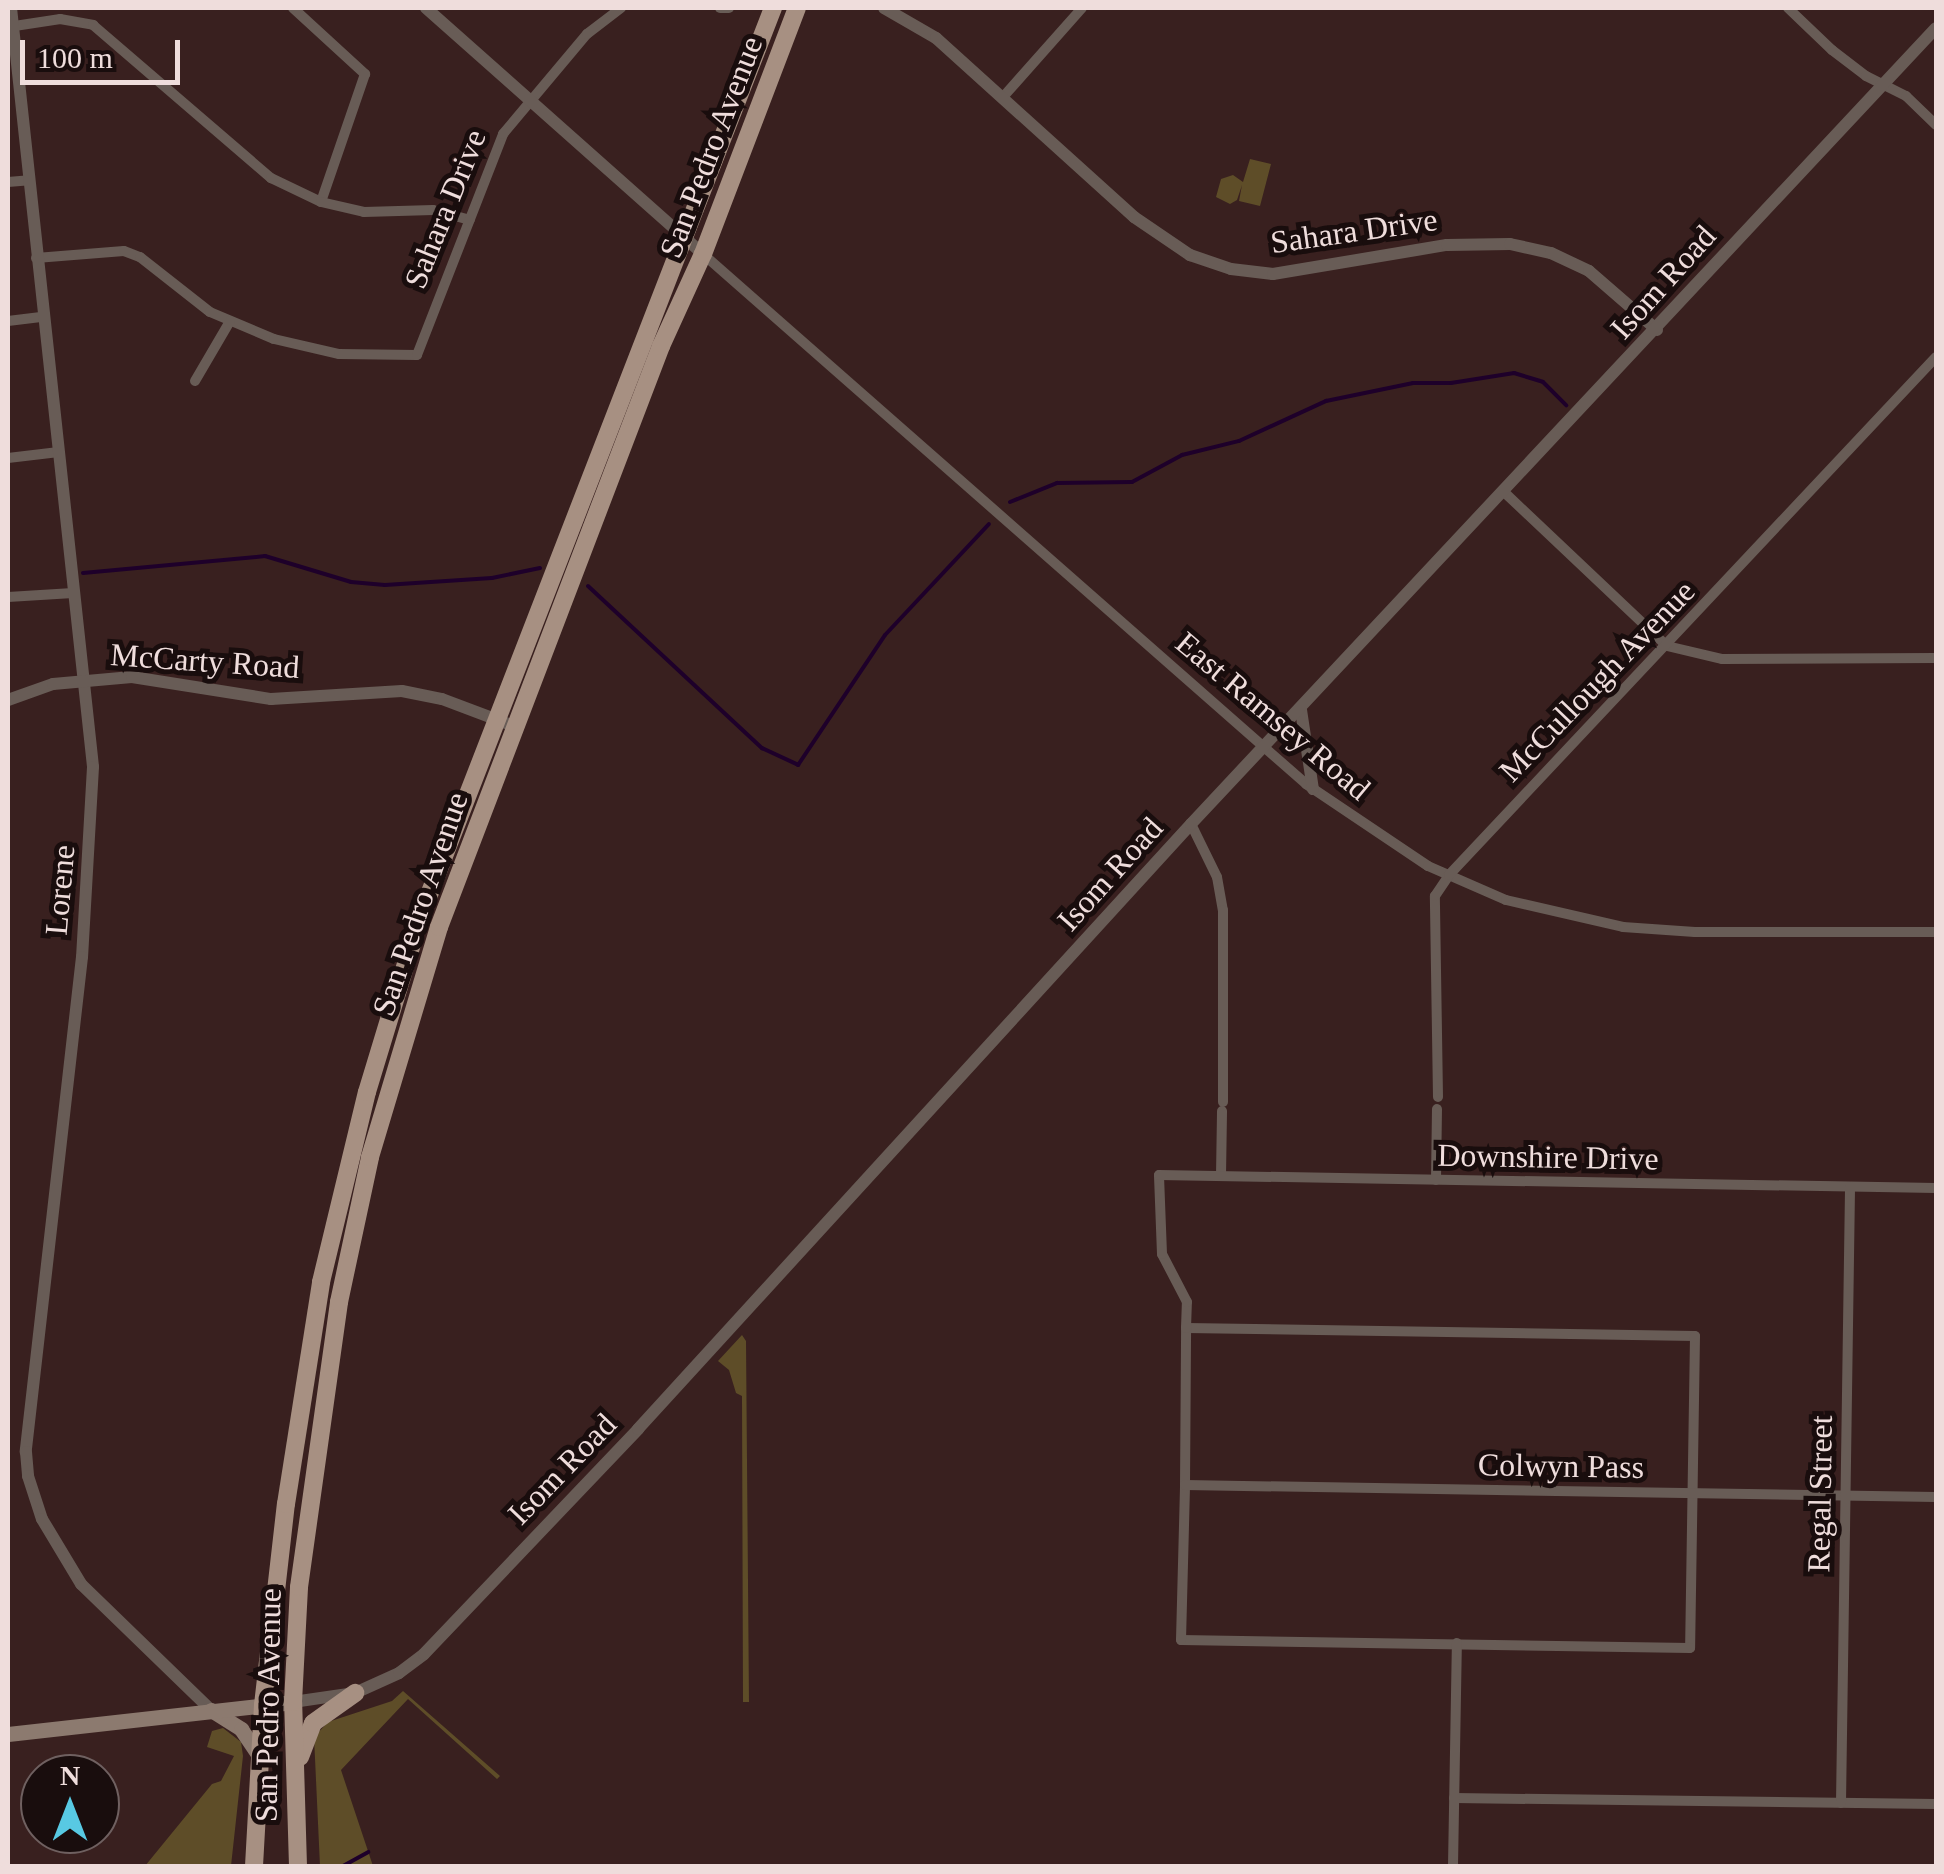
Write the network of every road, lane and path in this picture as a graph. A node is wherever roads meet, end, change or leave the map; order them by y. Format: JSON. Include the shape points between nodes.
{"nodes":[{"id":1,"x":10,"y":8,"type":"edge"},
{"id":2,"x":293,"y":8,"type":"edge"},
{"id":3,"x":426,"y":8,"type":"edge"},
{"id":4,"x":621,"y":8,"type":"edge"},
{"id":5,"x":720,"y":8,"type":"edge"},
{"id":6,"x":729,"y":8,"type":"edge"},
{"id":7,"x":772,"y":8,"type":"edge"},
{"id":8,"x":797,"y":8,"type":"edge"},
{"id":9,"x":884,"y":8,"type":"edge"},
{"id":10,"x":1082,"y":8,"type":"edge"},
{"id":11,"x":1788,"y":8,"type":"edge"},
{"id":12,"x":10,"y":27,"type":"edge"},
{"id":13,"x":1936,"y":28,"type":"edge"},
{"id":14,"x":1883,"y":86,"type":"junction"},
{"id":15,"x":1002,"y":97,"type":"junction"},
{"id":16,"x":530,"y":98,"type":"junction"},
{"id":17,"x":1936,"y":125,"type":"edge"},
{"id":18,"x":28,"y":180,"type":"junction"},
{"id":19,"x":8,"y":182,"type":"edge"},
{"id":20,"x":321,"y":202,"type":"junction"},
{"id":21,"x":470,"y":220,"type":"junction"},
{"id":22,"x":683,"y":237,"type":"junction"},
{"id":23,"x":704,"y":254,"type":"junction"},
{"id":24,"x":36,"y":258,"type":"junction"},
{"id":25,"x":43,"y":317,"type":"junction"},
{"id":26,"x":8,"y":320,"type":"edge"},
{"id":27,"x":230,"y":322,"type":"junction"},
{"id":28,"x":1657,"y":330,"type":"junction"},
{"id":29,"x":1936,"y":357,"type":"edge"},
{"id":30,"x":195,"y":381,"type":"dead end"},
{"id":31,"x":58,"y":452,"type":"junction"},
{"id":32,"x":8,"y":458,"type":"edge"},
{"id":33,"x":603,"y":471,"type":"junction"},
{"id":34,"x":1504,"y":492,"type":"junction"},
{"id":35,"x":73,"y":593,"type":"junction"},
{"id":36,"x":8,"y":597,"type":"edge"},
{"id":37,"x":1667,"y":646,"type":"junction"},
{"id":38,"x":1936,"y":658,"type":"edge"},
{"id":39,"x":83,"y":681,"type":"junction"},
{"id":40,"x":8,"y":700,"type":"edge"},
{"id":41,"x":1300,"y":710,"type":"junction"},
{"id":42,"x":497,"y":719,"type":"junction"},
{"id":43,"x":516,"y":727,"type":"junction"},
{"id":44,"x":1264,"y":748,"type":"junction"},
{"id":45,"x":1312,"y":789,"type":"junction"},
{"id":46,"x":1192,"y":824,"type":"junction"},
{"id":47,"x":1449,"y":874,"type":"junction"},
{"id":48,"x":1936,"y":932,"type":"edge"},
{"id":49,"x":1438,"y":1097,"type":"dead end"},
{"id":50,"x":1437,"y":1110,"type":"dead end"},
{"id":51,"x":1221,"y":1176,"type":"junction"},
{"id":52,"x":1436,"y":1180,"type":"junction"},
{"id":53,"x":1850,"y":1187,"type":"junction"},
{"id":54,"x":1936,"y":1188,"type":"edge"},
{"id":55,"x":318,"y":1298,"type":"junction"},
{"id":56,"x":339,"y":1302,"type":"junction"},
{"id":57,"x":1186,"y":1328,"type":"junction"},
{"id":58,"x":312,"y":1332,"type":"junction"},
{"id":59,"x":334,"y":1335,"type":"junction"},
{"id":60,"x":1185,"y":1485,"type":"junction"},
{"id":61,"x":1692,"y":1492,"type":"junction"},
{"id":62,"x":1846,"y":1496,"type":"junction"},
{"id":63,"x":1936,"y":1497,"type":"edge"},
{"id":64,"x":1456,"y":1644,"type":"junction"},
{"id":65,"x":355,"y":1692,"type":"junction"},
{"id":66,"x":293,"y":1702,"type":"junction"},
{"id":67,"x":262,"y":1705,"type":"junction"},
{"id":68,"x":212,"y":1710,"type":"junction"},
{"id":69,"x":8,"y":1734,"type":"edge"},
{"id":70,"x":259,"y":1756,"type":"junction"},
{"id":71,"x":294,"y":1771,"type":"junction"},
{"id":72,"x":1454,"y":1798,"type":"junction"},
{"id":73,"x":1840,"y":1802,"type":"junction"},
{"id":74,"x":1936,"y":1804,"type":"edge"},
{"id":75,"x":254,"y":1866,"type":"edge"},
{"id":76,"x":298,"y":1866,"type":"edge"},
{"id":77,"x":1453,"y":1866,"type":"edge"}],
"edges":[{"from":1,"to":12,"type":"street","name":"Lorene"},
{"from":2,"to":20,"type":"street","via":[[364,74]]},
{"from":3,"to":16,"type":"street"},
{"from":4,"to":16,"type":"street","name":"Sahara Drive","via":[[587,34]]},
{"from":5,"to":6,"type":"street"},
{"from":7,"to":22,"type":"main road","name":"San Pedro Avenue"},
{"from":8,"to":23,"type":"main road","name":"San Pedro Avenue"},
{"from":9,"to":15,"type":"street","name":"Sahara Drive","via":[[936,38]]},
{"from":10,"to":15,"type":"street"},
{"from":11,"to":14,"type":"street"},
{"from":12,"to":18,"type":"street","name":"Lorene"},
{"from":12,"to":20,"type":"street","via":[[60,19],[93,25],[271,178]]},
{"from":13,"to":14,"type":"street","name":"Isom Road"},
{"from":14,"to":17,"type":"street","via":[[1906,96]]},
{"from":14,"to":28,"type":"street","name":"Isom Road"},
{"from":15,"to":28,"type":"street","name":"Sahara Drive","via":[[1154,233],[1210,263],[1295,273],[1447,245],[1510,244],[1589,272]]},
{"from":16,"to":21,"type":"street","name":"Sahara Drive","via":[[503,134]]},
{"from":16,"to":22,"type":"street"},
{"from":18,"to":19,"type":"street"},
{"from":18,"to":24,"type":"street","name":"Lorene"},
{"from":20,"to":21,"type":"street","via":[[364,212],[433,210]]},
{"from":21,"to":27,"type":"street","name":"Sahara Drive","via":[[418,355],[339,354]]},
{"from":22,"to":23,"type":"street"},
{"from":22,"to":33,"type":"main road","name":"San Pedro Avenue"},
{"from":23,"to":33,"type":"main road","name":"San Pedro Avenue"},
{"from":23,"to":44,"type":"street","name":"East Ramsey Road"},
{"from":24,"to":25,"type":"street","name":"Lorene"},
{"from":24,"to":27,"type":"street","via":[[124,251]]},
{"from":25,"to":26,"type":"street"},
{"from":25,"to":31,"type":"street","name":"Lorene"},
{"from":27,"to":30,"type":"street"},
{"from":28,"to":34,"type":"street","name":"Isom Road"},
{"from":29,"to":37,"type":"street","name":"McCullough Avenue"},
{"from":31,"to":32,"type":"street"},
{"from":31,"to":35,"type":"street","name":"Lorene"},
{"from":33,"to":42,"type":"main road","name":"San Pedro Avenue"},
{"from":33,"to":43,"type":"main road","name":"San Pedro Avenue"},
{"from":34,"to":37,"type":"street"},
{"from":34,"to":41,"type":"street","name":"Isom Road"},
{"from":35,"to":36,"type":"street"},
{"from":35,"to":39,"type":"street","name":"Lorene"},
{"from":37,"to":38,"type":"street","via":[[1722,659]]},
{"from":37,"to":47,"type":"street","name":"McCullough Avenue"},
{"from":39,"to":40,"type":"street","name":"McCarty Road","via":[[35,688]]},
{"from":39,"to":42,"type":"street","name":"McCarty Road","via":[[162,678],[270,698],[402,690]]},
{"from":39,"to":68,"type":"street","name":"Lorene","via":[[94,767],[92,839],[28,1476],[42,1519],[81,1584]]},
{"from":41,"to":44,"type":"street","name":"Isom Road"},
{"from":41,"to":45,"type":"street"},
{"from":42,"to":43,"type":"street","name":"McCarty Road"},
{"from":42,"to":55,"type":"main road","name":"San Pedro Avenue","via":[[401,975]]},
{"from":43,"to":56,"type":"main road","name":"San Pedro Avenue","via":[[394,1070]]},
{"from":44,"to":45,"type":"street","name":"East Ramsey Road"},
{"from":44,"to":46,"type":"street","name":"Isom Road"},
{"from":45,"to":47,"type":"street","name":"East Ramsey Road"},
{"from":46,"to":51,"type":"street","via":[[1217,877],[1222,905]]},
{"from":46,"to":65,"type":"street","name":"Isom Road","via":[[470,1607],[424,1654]]},
{"from":47,"to":48,"type":"street","name":"East Ramsey Road","via":[[1506,900],[1623,927]]},
{"from":47,"to":49,"type":"street","name":"McCullough Avenue","via":[[1435,896]]},
{"from":50,"to":52,"type":"street"},
{"from":51,"to":52,"type":"street","name":"Downshire Drive"},
{"from":51,"to":57,"type":"street","name":"Downshire Drive","via":[[1159,1175],[1162,1254],[1183,1290]]},
{"from":52,"to":53,"type":"street","name":"Downshire Drive"},
{"from":53,"to":54,"type":"street","name":"Downshire Drive"},
{"from":53,"to":62,"type":"street","name":"Regal Street"},
{"from":55,"to":56,"type":"main road"},
{"from":55,"to":58,"type":"main road","name":"San Pedro Avenue"},
{"from":56,"to":59,"type":"main road","name":"San Pedro Avenue"},
{"from":57,"to":60,"type":"street"},
{"from":57,"to":61,"type":"street","via":[[1696,1336]]},
{"from":58,"to":59,"type":"main road"},
{"from":58,"to":67,"type":"main road","name":"San Pedro Avenue"},
{"from":59,"to":66,"type":"main road","name":"San Pedro Avenue","via":[[306,1526]]},
{"from":60,"to":61,"type":"street","name":"Colwyn Pass"},
{"from":60,"to":64,"type":"street","via":[[1181,1640]]},
{"from":61,"to":62,"type":"street","name":"Colwyn Pass"},
{"from":61,"to":64,"type":"street","via":[[1690,1648]]},
{"from":62,"to":63,"type":"street","name":"Colwyn Pass"},
{"from":62,"to":73,"type":"street","name":"Regal Street"},
{"from":64,"to":72,"type":"street"},
{"from":65,"to":66,"type":"street","name":"Isom Road"},
{"from":65,"to":71,"type":"main road","via":[[313,1723]]},
{"from":66,"to":67,"type":"main road"},
{"from":66,"to":71,"type":"main road","name":"San Pedro Avenue"},
{"from":67,"to":68,"type":"main road"},
{"from":67,"to":70,"type":"main road","name":"San Pedro Avenue"},
{"from":68,"to":69,"type":"main road"},
{"from":68,"to":70,"type":"main road","via":[[240,1729]]},
{"from":70,"to":75,"type":"main road","name":"San Pedro Avenue"},
{"from":71,"to":76,"type":"main road","name":"San Pedro Avenue"},
{"from":72,"to":73,"type":"street"},
{"from":72,"to":77,"type":"street"},
{"from":73,"to":74,"type":"street"}]}
